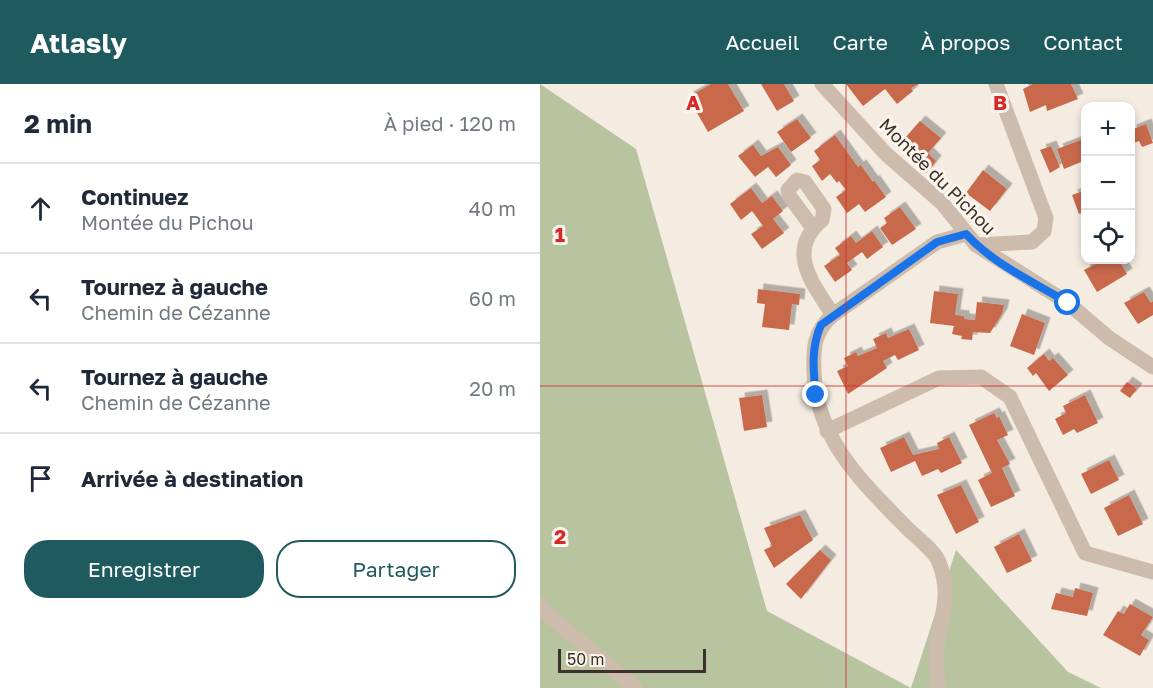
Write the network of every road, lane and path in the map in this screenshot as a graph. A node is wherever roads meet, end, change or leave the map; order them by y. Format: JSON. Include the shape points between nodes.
{"nodes":[{"id":1,"x":822,"y":84,"type":"edge"},
{"id":2,"x":996,"y":84,"type":"edge"},
{"id":3,"x":813,"y":228,"type":"dead end"},
{"id":4,"x":971,"y":240,"type":"junction"},
{"id":5,"x":833,"y":315,"type":"junction"},
{"id":6,"x":1153,"y":368,"type":"edge"},
{"id":7,"x":827,"y":431,"type":"junction"},
{"id":8,"x":1153,"y":572,"type":"edge"},
{"id":9,"x":540,"y":605,"type":"edge"},
{"id":10,"x":635,"y":688,"type":"edge"},
{"id":11,"x":939,"y":688,"type":"edge"}],
"edges":[{"from":1,"to":4,"type":"street","name":"Montée du Pichou","via":[[886,154],[942,203]]},
{"from":2,"to":4,"type":"street","via":[[1046,218],[1044,231],[1032,242]]},
{"from":3,"to":5,"type":"street","via":[[807,239],[804,267]]},
{"from":4,"to":5,"type":"street","via":[[937,242]]},
{"from":4,"to":6,"type":"street","name":"Montée du Pichou","via":[[1068,303]]},
{"from":5,"to":7,"type":"street","via":[[821,325],[813,356],[816,395]]},
{"from":7,"to":8,"type":"street","via":[[939,378],[981,377],[1010,397],[1085,553]]},
{"from":7,"to":11,"type":"street","via":[[862,483],[938,559],[948,589],[936,649]]},
{"from":9,"to":10,"type":"street"}]}
